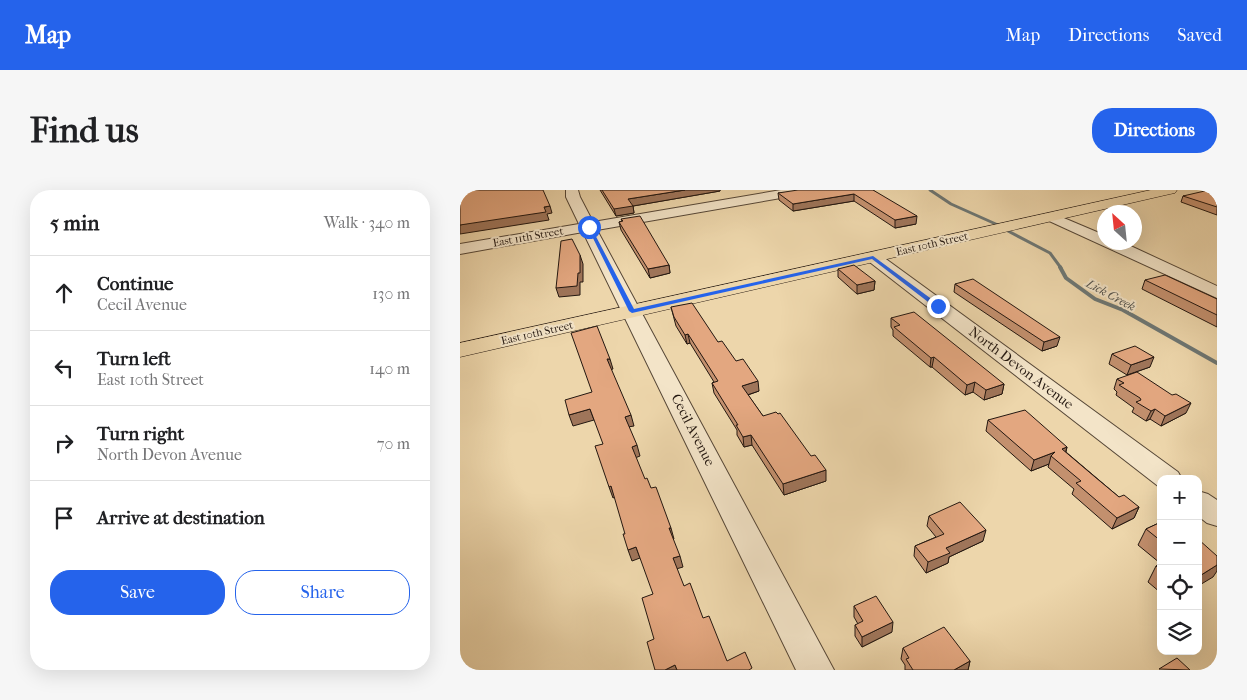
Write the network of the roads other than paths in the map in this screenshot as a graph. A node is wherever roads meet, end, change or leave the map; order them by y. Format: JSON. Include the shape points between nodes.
{"nodes":[{"id":1,"x":572,"y":190,"type":"edge"},
{"id":2,"x":804,"y":190,"type":"edge"},
{"id":3,"x":1170,"y":190,"type":"edge"},
{"id":4,"x":1052,"y":216,"type":"junction"},
{"id":5,"x":589,"y":227,"type":"junction"},
{"id":6,"x":1097,"y":238,"type":"edge"},
{"id":7,"x":460,"y":249,"type":"edge"},
{"id":8,"x":1125,"y":250,"type":"edge"},
{"id":9,"x":873,"y":257,"type":"junction"},
{"id":10,"x":1217,"y":293,"type":"edge"},
{"id":11,"x":632,"y":311,"type":"junction"},
{"id":12,"x":460,"y":350,"type":"edge"},
{"id":13,"x":1163,"y":475,"type":"edge"},
{"id":14,"x":1202,"y":504,"type":"edge"},
{"id":15,"x":1217,"y":515,"type":"edge"},
{"id":16,"x":815,"y":670,"type":"edge"}],
"edges":[{"from":1,"to":5,"type":"street","name":"Cecil Avenue"},
{"from":2,"to":5,"type":"street","name":"East 11th Street"},
{"from":3,"to":4,"type":"main road","name":"East 10th Street"},
{"from":4,"to":6,"type":"street"},
{"from":4,"to":9,"type":"main road","name":"East 10th Street"},
{"from":5,"to":7,"type":"street","name":"East 11th Street"},
{"from":5,"to":11,"type":"street","name":"Cecil Avenue"},
{"from":8,"to":10,"type":"street"},
{"from":9,"to":11,"type":"main road","name":"East 10th Street"},
{"from":9,"to":13,"type":"street","name":"North Devon Avenue"},
{"from":11,"to":12,"type":"main road","name":"East 10th Street"},
{"from":11,"to":16,"type":"street","name":"Cecil Avenue"},
{"from":14,"to":15,"type":"street"}]}
